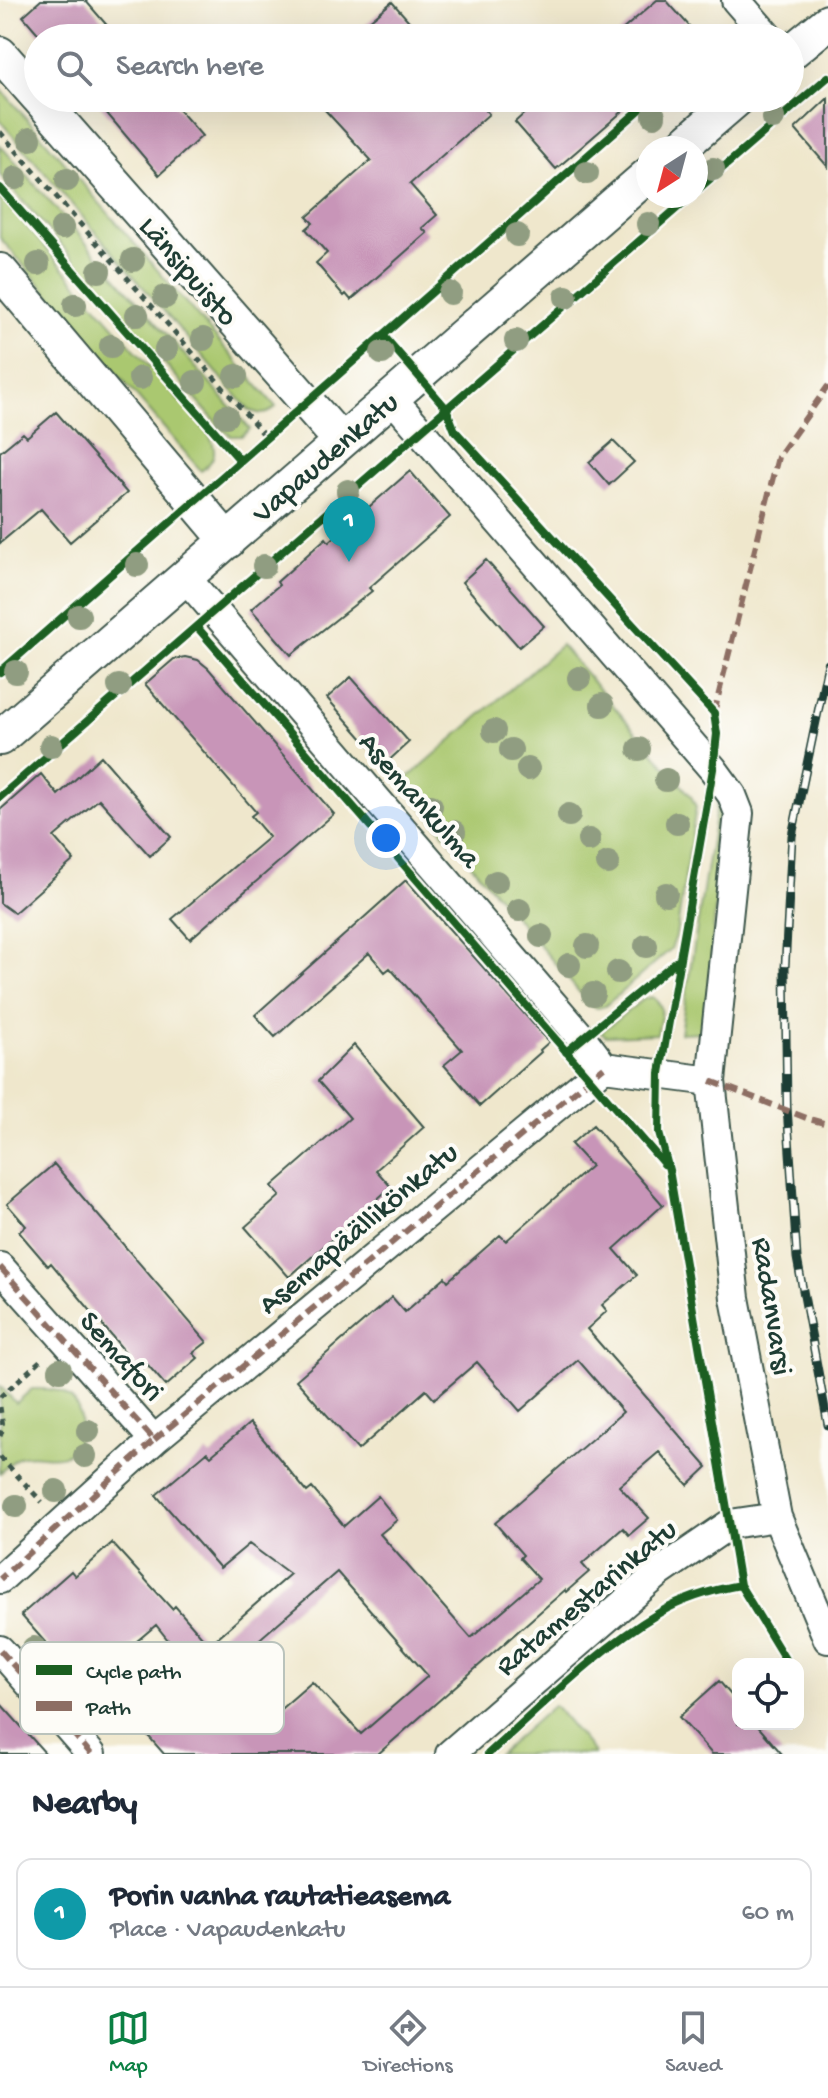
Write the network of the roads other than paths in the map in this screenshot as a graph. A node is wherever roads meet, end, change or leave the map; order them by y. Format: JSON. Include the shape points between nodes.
{"nodes":[{"id":1,"x":736,"y":0,"type":"edge"},
{"id":2,"x":828,"y":22,"type":"edge"},
{"id":3,"x":757,"y":24,"type":"edge"},
{"id":4,"x":804,"y":42,"type":"edge"},
{"id":5,"x":0,"y":54,"type":"edge"},
{"id":6,"x":24,"y":82,"type":"edge"},
{"id":7,"x":50,"y":112,"type":"edge"},
{"id":8,"x":722,"y":112,"type":"edge"},
{"id":9,"x":694,"y":136,"type":"edge"},
{"id":10,"x":636,"y":185,"type":"edge"},
{"id":11,"x":0,"y":271,"type":"edge"},
{"id":12,"x":391,"y":397,"type":"junction"},
{"id":13,"x":341,"y":441,"type":"junction"},
{"id":14,"x":228,"y":541,"type":"junction"},
{"id":15,"x":186,"y":578,"type":"junction"},
{"id":16,"x":0,"y":738,"type":"edge"},
{"id":17,"x":604,"y":1067,"type":"junction"},
{"id":18,"x":711,"y":1081,"type":"junction"},
{"id":19,"x":0,"y":1267,"type":"edge"},
{"id":20,"x":154,"y":1440,"type":"junction"},
{"id":21,"x":777,"y":1517,"type":"junction"},
{"id":22,"x":0,"y":1579,"type":"edge"},
{"id":23,"x":828,"y":1639,"type":"edge"},
{"id":24,"x":0,"y":1650,"type":"edge"},
{"id":25,"x":20,"y":1673,"type":"edge"},
{"id":26,"x":74,"y":1734,"type":"edge"},
{"id":27,"x":91,"y":1754,"type":"edge"},
{"id":28,"x":450,"y":1754,"type":"edge"}],
"edges":[{"from":1,"to":3,"type":"street"},
{"from":2,"to":4,"type":"street"},
{"from":5,"to":6,"type":"street","name":"Länsipuisto"},
{"from":7,"to":13,"type":"street","name":"Länsipuisto"},
{"from":8,"to":9,"type":"street"},
{"from":10,"to":12,"type":"street","name":"Vapaudenkatu"},
{"from":11,"to":14,"type":"street"},
{"from":12,"to":13,"type":"street","name":"Vapaudenkatu"},
{"from":12,"to":18,"type":"street","name":"Radanvarsi","via":[[732,795],[739,813]]},
{"from":13,"to":14,"type":"street","name":"Vapaudenkatu"},
{"from":14,"to":15,"type":"street","name":"Vapaudenkatu"},
{"from":15,"to":16,"type":"street","name":"Vapaudenkatu"},
{"from":15,"to":17,"type":"street","name":"Asemankulma"},
{"from":17,"to":18,"type":"street"},
{"from":17,"to":20,"type":"street","name":"Asemapäällikönkatu"},
{"from":18,"to":21,"type":"street","name":"Radanvarsi","via":[[735,1298]]},
{"from":19,"to":20,"type":"street","name":"Semafori"},
{"from":20,"to":22,"type":"street","name":"Semafori"},
{"from":21,"to":23,"type":"street","name":"Radanvarsi"},
{"from":21,"to":28,"type":"street","name":"Ratamestarinkatu","via":[[730,1524],[660,1572]]},
{"from":24,"to":25,"type":"street"},
{"from":26,"to":27,"type":"street"}]}
